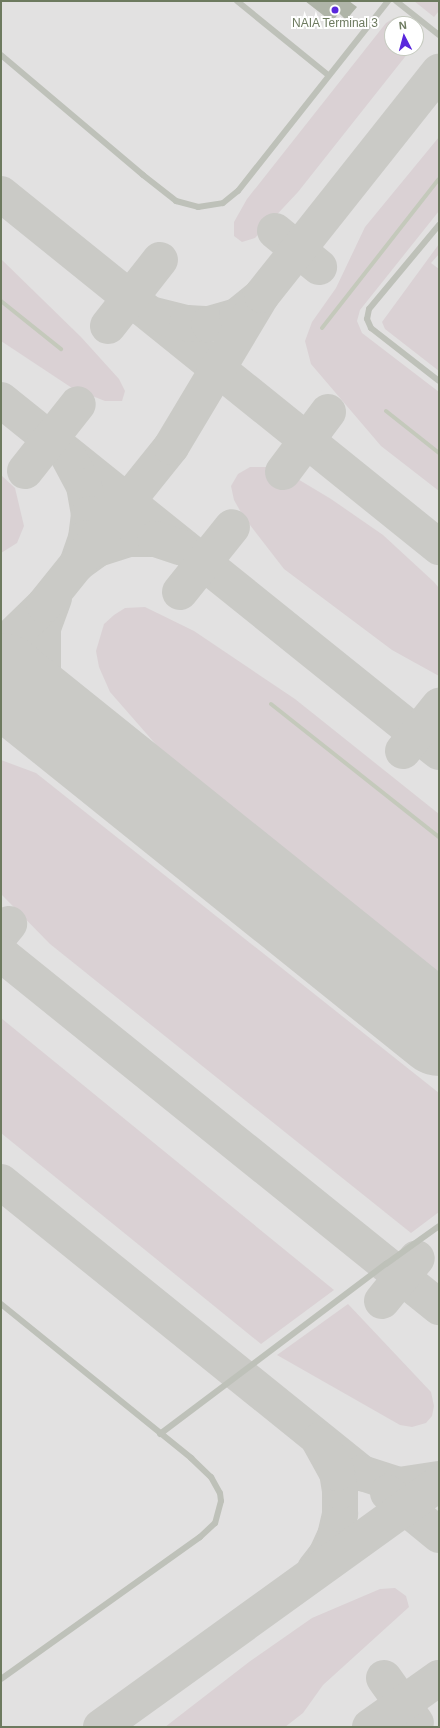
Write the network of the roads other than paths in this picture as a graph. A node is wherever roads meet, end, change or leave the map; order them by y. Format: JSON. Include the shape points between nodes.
{"nodes":[{"id":1,"x":237,"y":1,"type":"edge"},
{"id":2,"x":388,"y":1,"type":"edge"},
{"id":3,"x":396,"y":1,"type":"edge"},
{"id":4,"x":439,"y":35,"type":"edge"},
{"id":5,"x":1,"y":55,"type":"edge"},
{"id":6,"x":328,"y":75,"type":"junction"},
{"id":7,"x":439,"y":225,"type":"edge"},
{"id":8,"x":439,"y":381,"type":"edge"},
{"id":9,"x":439,"y":1226,"type":"edge"},
{"id":10,"x":1,"y":1304,"type":"edge"},
{"id":11,"x":160,"y":1434,"type":"junction"},
{"id":12,"x":1,"y":1679,"type":"edge"}],
"edges":[{"from":1,"to":6,"type":"lane"},
{"from":2,"to":6,"type":"lane"},
{"from":3,"to":4,"type":"lane"},
{"from":5,"to":6,"type":"lane","via":[[176,201],[198,207],[223,203],[238,191]]},
{"from":7,"to":8,"type":"lane","via":[[369,309],[366,319],[371,328]]},
{"from":9,"to":11,"type":"lane"},
{"from":10,"to":11,"type":"lane"},
{"from":11,"to":12,"type":"lane","via":[[196,1462],[216,1484],[220,1493],[221,1508],[215,1523],[200,1537]]}]}
